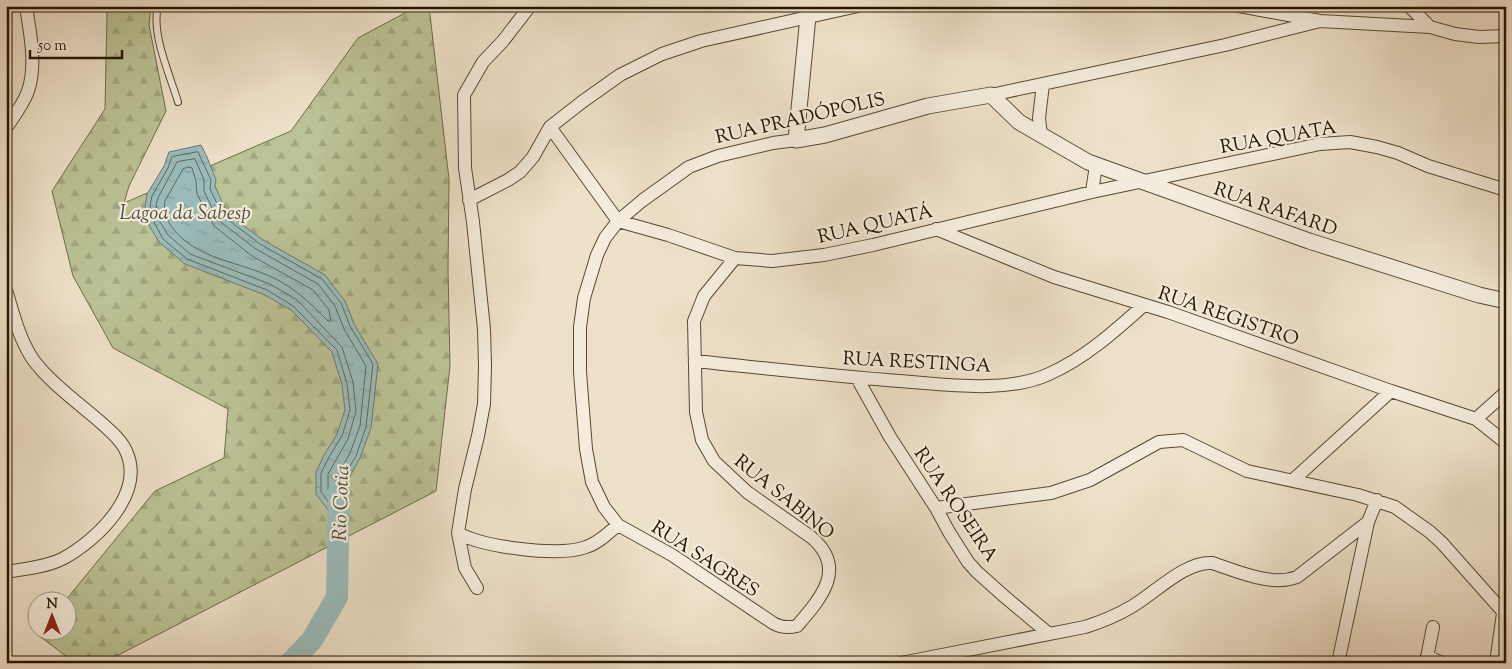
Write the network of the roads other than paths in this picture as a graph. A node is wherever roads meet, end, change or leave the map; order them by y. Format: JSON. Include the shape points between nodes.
{"nodes":[{"id":1,"x":26,"y":6,"type":"edge"},
{"id":2,"x":158,"y":6,"type":"edge"},
{"id":3,"x":530,"y":6,"type":"edge"},
{"id":4,"x":858,"y":6,"type":"edge"},
{"id":5,"x":1239,"y":6,"type":"edge"},
{"id":6,"x":1409,"y":6,"type":"edge"},
{"id":7,"x":809,"y":12,"type":"edge"},
{"id":8,"x":1320,"y":21,"type":"junction"},
{"id":9,"x":1430,"y":27,"type":"junction"},
{"id":10,"x":1506,"y":36,"type":"edge"},
{"id":11,"x":1043,"y":84,"type":"junction"},
{"id":12,"x":991,"y":95,"type":"junction"},
{"id":13,"x":178,"y":102,"type":"dead end"},
{"id":14,"x":550,"y":127,"type":"junction"},
{"id":15,"x":6,"y":128,"type":"edge"},
{"id":16,"x":1040,"y":135,"type":"junction"},
{"id":17,"x":796,"y":140,"type":"junction"},
{"id":18,"x":1096,"y":165,"type":"junction"},
{"id":19,"x":1140,"y":181,"type":"junction"},
{"id":20,"x":1506,"y":190,"type":"edge"},
{"id":21,"x":1092,"y":192,"type":"junction"},
{"id":22,"x":470,"y":200,"type":"junction"},
{"id":23,"x":618,"y":222,"type":"junction"},
{"id":24,"x":936,"y":229,"type":"junction"},
{"id":25,"x":735,"y":258,"type":"junction"},
{"id":26,"x":6,"y":290,"type":"edge"},
{"id":27,"x":1506,"y":302,"type":"edge"},
{"id":28,"x":1144,"y":305,"type":"junction"},
{"id":29,"x":695,"y":361,"type":"junction"},
{"id":30,"x":857,"y":378,"type":"junction"},
{"id":31,"x":1391,"y":392,"type":"junction"},
{"id":32,"x":1506,"y":392,"type":"edge"},
{"id":33,"x":1476,"y":419,"type":"junction"},
{"id":34,"x":1506,"y":443,"type":"edge"},
{"id":35,"x":1292,"y":480,"type":"junction"},
{"id":36,"x":1377,"y":500,"type":"junction"},
{"id":37,"x":936,"y":508,"type":"junction"},
{"id":38,"x":1368,"y":522,"type":"junction"},
{"id":39,"x":618,"y":525,"type":"junction"},
{"id":40,"x":458,"y":533,"type":"junction"},
{"id":41,"x":6,"y":572,"type":"edge"},
{"id":42,"x":477,"y":588,"type":"dead end"},
{"id":43,"x":1505,"y":614,"type":"edge"},
{"id":44,"x":773,"y":623,"type":"joint"},
{"id":45,"x":1433,"y":627,"type":"dead end"},
{"id":46,"x":1048,"y":633,"type":"junction"},
{"id":47,"x":1427,"y":659,"type":"edge"},
{"id":48,"x":902,"y":663,"type":"edge"},
{"id":49,"x":1338,"y":663,"type":"edge"},
{"id":50,"x":1442,"y":663,"type":"edge"},
{"id":51,"x":1496,"y":663,"type":"edge"}],
"edges":[{"from":1,"to":15,"type":"street","via":[[32,72],[21,107]]},
{"from":2,"to":13,"type":"lane","via":[[156,21],[161,48]]},
{"from":3,"to":22,"type":"street","via":[[483,62],[464,95],[465,168]]},
{"from":4,"to":7,"type":"street"},
{"from":5,"to":8,"type":"street"},
{"from":6,"to":9,"type":"street"},
{"from":7,"to":14,"type":"street","via":[[662,54],[620,75]]},
{"from":7,"to":17,"type":"street"},
{"from":8,"to":9,"type":"street"},
{"from":8,"to":11,"type":"street","name":"RUA PRADÓPOLIS"},
{"from":9,"to":10,"type":"street","via":[[1479,37]]},
{"from":11,"to":12,"type":"street","name":"RUA PRADÓPOLIS"},
{"from":11,"to":16,"type":"street"},
{"from":12,"to":16,"type":"street","name":"RUA RAFARD","via":[[1012,116]]},
{"from":12,"to":17,"type":"street","name":"RUA PRADÓPOLIS","via":[[928,106]]},
{"from":14,"to":22,"type":"street","via":[[534,157],[520,172]]},
{"from":14,"to":23,"type":"street"},
{"from":16,"to":18,"type":"street","name":"RUA RAFARD"},
{"from":17,"to":23,"type":"street","name":"RUA PRADÓPOLIS","via":[[718,156],[689,167]]},
{"from":18,"to":19,"type":"street","name":"RUA RAFARD"},
{"from":18,"to":21,"type":"street"},
{"from":19,"to":20,"type":"street","name":"RUA QUATA","via":[[1320,144],[1350,142],[1398,153],[1428,166]]},
{"from":19,"to":21,"type":"street","name":"RUA QUATÁ"},
{"from":19,"to":27,"type":"street","name":"RUA RAFARD","via":[[1309,242]]},
{"from":21,"to":24,"type":"street","name":"RUA QUATÁ"},
{"from":22,"to":40,"type":"street","via":[[484,329],[484,394]]},
{"from":23,"to":25,"type":"street","name":"RUA QUATÁ"},
{"from":23,"to":39,"type":"street","name":"RUA PRADÓPOLIS","via":[[597,255],[584,298],[580,372],[592,482],[604,508]]},
{"from":24,"to":25,"type":"street","name":"RUA QUATÁ","via":[[824,255],[772,261]]},
{"from":24,"to":28,"type":"street","name":"RUA REGISTRO","via":[[1054,277]]},
{"from":25,"to":29,"type":"street","name":"RUA SABINO","via":[[704,296],[694,322]]},
{"from":26,"to":41,"type":"street","via":[[18,329],[32,358],[113,433],[126,451],[132,473],[119,508],[105,526],[83,545],[60,560]]},
{"from":28,"to":30,"type":"street","name":"RUA RESTINGA","via":[[1089,350],[1049,374],[1027,382],[968,386]]},
{"from":28,"to":31,"type":"street","name":"RUA REGISTRO"},
{"from":29,"to":30,"type":"street","name":"RUA RESTINGA"},
{"from":29,"to":44,"type":"street","name":"RUA SABINO","via":[[696,412],[702,440],[714,460],[747,492],[812,537],[827,554],[830,566],[828,584],[819,600],[797,626],[778,627]]},
{"from":30,"to":37,"type":"street","name":"RUA ROSEIRA"},
{"from":31,"to":33,"type":"street","name":"RUA REGISTRO"},
{"from":31,"to":35,"type":"street"},
{"from":32,"to":33,"type":"street"},
{"from":33,"to":34,"type":"street","name":"RUA REGISTRO"},
{"from":35,"to":36,"type":"street"},
{"from":35,"to":37,"type":"street","via":[[1247,471],[1183,440],[1166,440],[1090,480],[1060,491]]},
{"from":36,"to":38,"type":"street"},
{"from":36,"to":43,"type":"street","via":[[1430,532]]},
{"from":37,"to":46,"type":"street","name":"RUA ROSEIRA","via":[[977,572]]},
{"from":38,"to":46,"type":"street","via":[[1290,580],[1270,579],[1204,563],[1188,568],[1118,614],[1085,627]]},
{"from":38,"to":49,"type":"street"},
{"from":39,"to":40,"type":"street","via":[[586,548],[568,550],[542,551],[495,545],[476,542]]},
{"from":39,"to":44,"type":"street","name":"RUA SAGRES","via":[[672,555]]},
{"from":40,"to":42,"type":"street","via":[[465,568]]},
{"from":43,"to":51,"type":"street"},
{"from":45,"to":47,"type":"street"},
{"from":46,"to":48,"type":"street"},
{"from":47,"to":50,"type":"street"}]}
